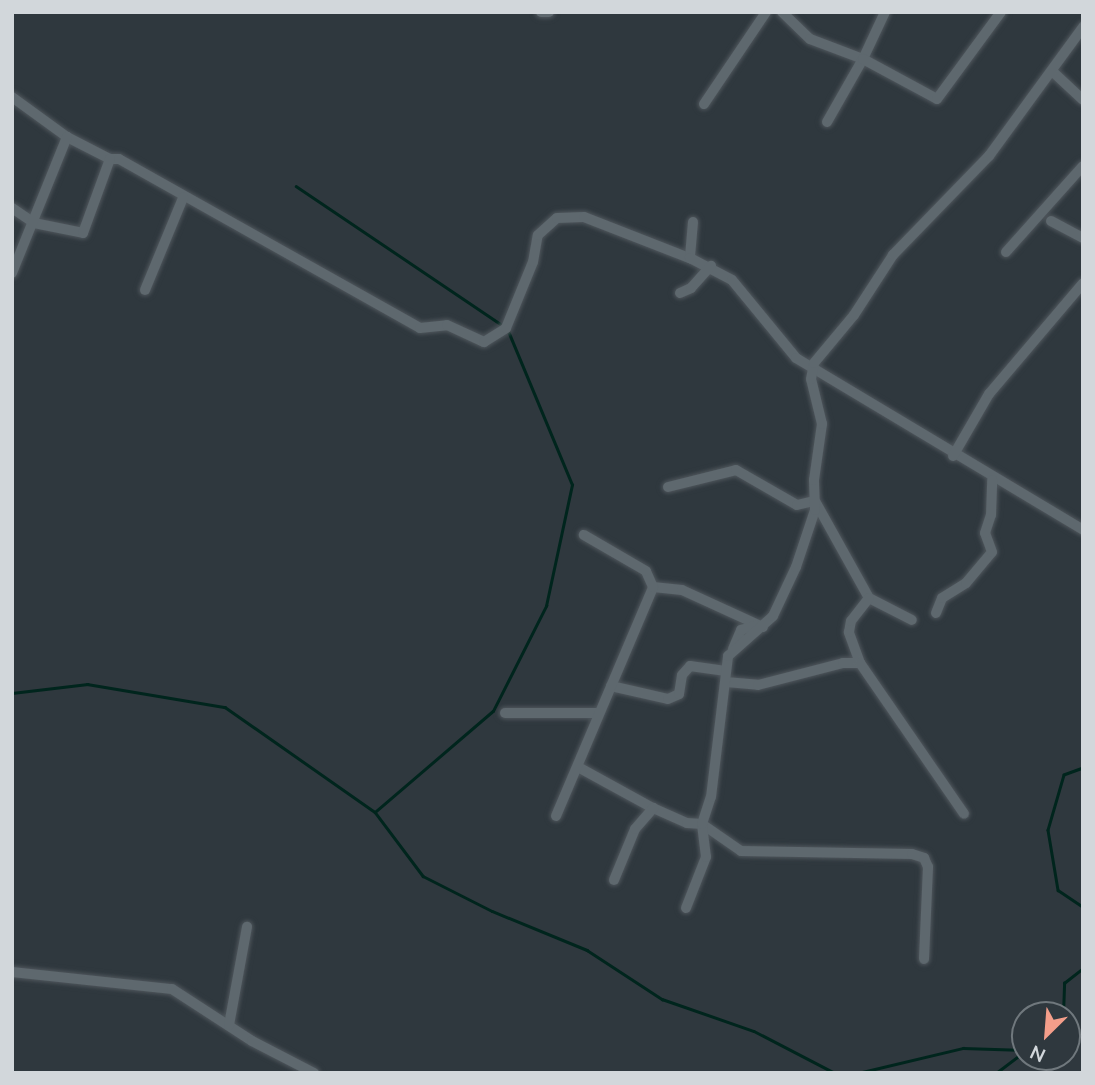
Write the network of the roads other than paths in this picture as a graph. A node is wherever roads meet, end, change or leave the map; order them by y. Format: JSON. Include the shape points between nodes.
{"nodes":[{"id":1,"x":541,"y":12,"type":"edge"},
{"id":2,"x":549,"y":12,"type":"edge"},
{"id":3,"x":766,"y":12,"type":"edge"},
{"id":4,"x":782,"y":12,"type":"edge"},
{"id":5,"x":885,"y":12,"type":"edge"},
{"id":6,"x":1001,"y":12,"type":"edge"},
{"id":7,"x":1083,"y":27,"type":"edge"},
{"id":8,"x":863,"y":59,"type":"junction"},
{"id":9,"x":1052,"y":71,"type":"junction"},
{"id":10,"x":12,"y":97,"type":"edge"},
{"id":11,"x":1083,"y":100,"type":"edge"},
{"id":12,"x":704,"y":104,"type":"dead end"},
{"id":13,"x":827,"y":122,"type":"dead end"},
{"id":14,"x":67,"y":137,"type":"junction"},
{"id":15,"x":110,"y":159,"type":"junction"},
{"id":16,"x":1083,"y":166,"type":"edge"},
{"id":17,"x":183,"y":198,"type":"junction"},
{"id":18,"x":12,"y":208,"type":"edge"},
{"id":19,"x":1051,"y":221,"type":"dead end"},
{"id":20,"x":693,"y":222,"type":"dead end"},
{"id":21,"x":34,"y":223,"type":"junction"},
{"id":22,"x":1083,"y":238,"type":"edge"},
{"id":23,"x":1006,"y":252,"type":"dead end"},
{"id":24,"x":692,"y":259,"type":"junction"},
{"id":25,"x":710,"y":266,"type":"junction"},
{"id":26,"x":12,"y":274,"type":"edge"},
{"id":27,"x":1083,"y":284,"type":"edge"},
{"id":28,"x":145,"y":290,"type":"dead end"},
{"id":29,"x":680,"y":293,"type":"dead end"},
{"id":30,"x":812,"y":370,"type":"junction"},
{"id":31,"x":953,"y":456,"type":"junction"},
{"id":32,"x":992,"y":480,"type":"junction"},
{"id":33,"x":668,"y":487,"type":"dead end"},
{"id":34,"x":815,"y":501,"type":"junction"},
{"id":35,"x":1083,"y":530,"type":"edge"},
{"id":36,"x":584,"y":535,"type":"dead end"},
{"id":37,"x":653,"y":587,"type":"junction"},
{"id":38,"x":869,"y":598,"type":"junction"},
{"id":39,"x":936,"y":613,"type":"dead end"},
{"id":40,"x":912,"y":620,"type":"dead end"},
{"id":41,"x":760,"y":626,"type":"junction"},
{"id":42,"x":860,"y":663,"type":"junction"},
{"id":43,"x":726,"y":676,"type":"junction"},
{"id":44,"x":611,"y":686,"type":"junction"},
{"id":45,"x":505,"y":713,"type":"dead end"},
{"id":46,"x":599,"y":713,"type":"junction"},
{"id":47,"x":578,"y":767,"type":"junction"},
{"id":48,"x":653,"y":808,"type":"junction"},
{"id":49,"x":964,"y":814,"type":"dead end"},
{"id":50,"x":556,"y":816,"type":"dead end"},
{"id":51,"x":702,"y":824,"type":"junction"},
{"id":52,"x":614,"y":880,"type":"dead end"},
{"id":53,"x":686,"y":908,"type":"dead end"},
{"id":54,"x":247,"y":927,"type":"dead end"},
{"id":55,"x":924,"y":959,"type":"dead end"},
{"id":56,"x":12,"y":972,"type":"edge"},
{"id":57,"x":229,"y":1025,"type":"junction"},
{"id":58,"x":314,"y":1073,"type":"edge"}],
"edges":[{"from":1,"to":2,"type":"street"},
{"from":3,"to":12,"type":"street"},
{"from":4,"to":8,"type":"street","via":[[810,38]]},
{"from":5,"to":8,"type":"street"},
{"from":6,"to":8,"type":"street","via":[[937,99]]},
{"from":7,"to":9,"type":"street"},
{"from":8,"to":13,"type":"street"},
{"from":9,"to":11,"type":"street"},
{"from":9,"to":30,"type":"street","via":[[989,156],[893,255]]},
{"from":10,"to":14,"type":"street"},
{"from":14,"to":15,"type":"street"},
{"from":14,"to":21,"type":"street"},
{"from":15,"to":17,"type":"street","via":[[119,159]]},
{"from":15,"to":21,"type":"street","via":[[83,233]]},
{"from":16,"to":23,"type":"street"},
{"from":17,"to":24,"type":"street","via":[[420,328],[447,325],[484,342],[506,328],[533,261],[538,235],[556,218],[584,217]]},
{"from":17,"to":28,"type":"street"},
{"from":18,"to":21,"type":"street"},
{"from":19,"to":22,"type":"street"},
{"from":20,"to":24,"type":"street"},
{"from":21,"to":26,"type":"street"},
{"from":24,"to":25,"type":"street"},
{"from":25,"to":29,"type":"street","via":[[691,288]]},
{"from":25,"to":30,"type":"street","via":[[732,280],[789,351]]},
{"from":27,"to":31,"type":"street","via":[[989,394]]},
{"from":30,"to":31,"type":"street"},
{"from":30,"to":34,"type":"street","via":[[822,424]]},
{"from":31,"to":32,"type":"street"},
{"from":32,"to":35,"type":"street"},
{"from":32,"to":39,"type":"street","via":[[991,515],[985,533],[992,552],[966,583],[942,598]]},
{"from":33,"to":34,"type":"street","via":[[736,470],[797,505]]},
{"from":34,"to":38,"type":"street"},
{"from":34,"to":41,"type":"street","via":[[796,567]]},
{"from":36,"to":37,"type":"street","via":[[646,570]]},
{"from":37,"to":41,"type":"street","via":[[682,590]]},
{"from":37,"to":44,"type":"street"},
{"from":38,"to":40,"type":"street"},
{"from":38,"to":42,"type":"street","via":[[851,621],[849,632]]},
{"from":41,"to":43,"type":"street","via":[[733,649]]},
{"from":42,"to":43,"type":"street","via":[[843,663],[758,685]]},
{"from":42,"to":49,"type":"street"},
{"from":43,"to":44,"type":"street","via":[[686,668],[676,698],[642,696]]},
{"from":43,"to":51,"type":"street","via":[[711,797]]},
{"from":44,"to":46,"type":"street"},
{"from":45,"to":46,"type":"street"},
{"from":46,"to":47,"type":"street"},
{"from":47,"to":48,"type":"street"},
{"from":47,"to":50,"type":"street"},
{"from":48,"to":51,"type":"street","via":[[687,823]]},
{"from":48,"to":52,"type":"street","via":[[635,829]]},
{"from":51,"to":53,"type":"street","via":[[706,857]]},
{"from":51,"to":55,"type":"street","via":[[741,851],[912,854],[924,858],[928,867]]},
{"from":54,"to":57,"type":"street"},
{"from":56,"to":57,"type":"street","via":[[172,989]]},
{"from":57,"to":58,"type":"street"}]}
